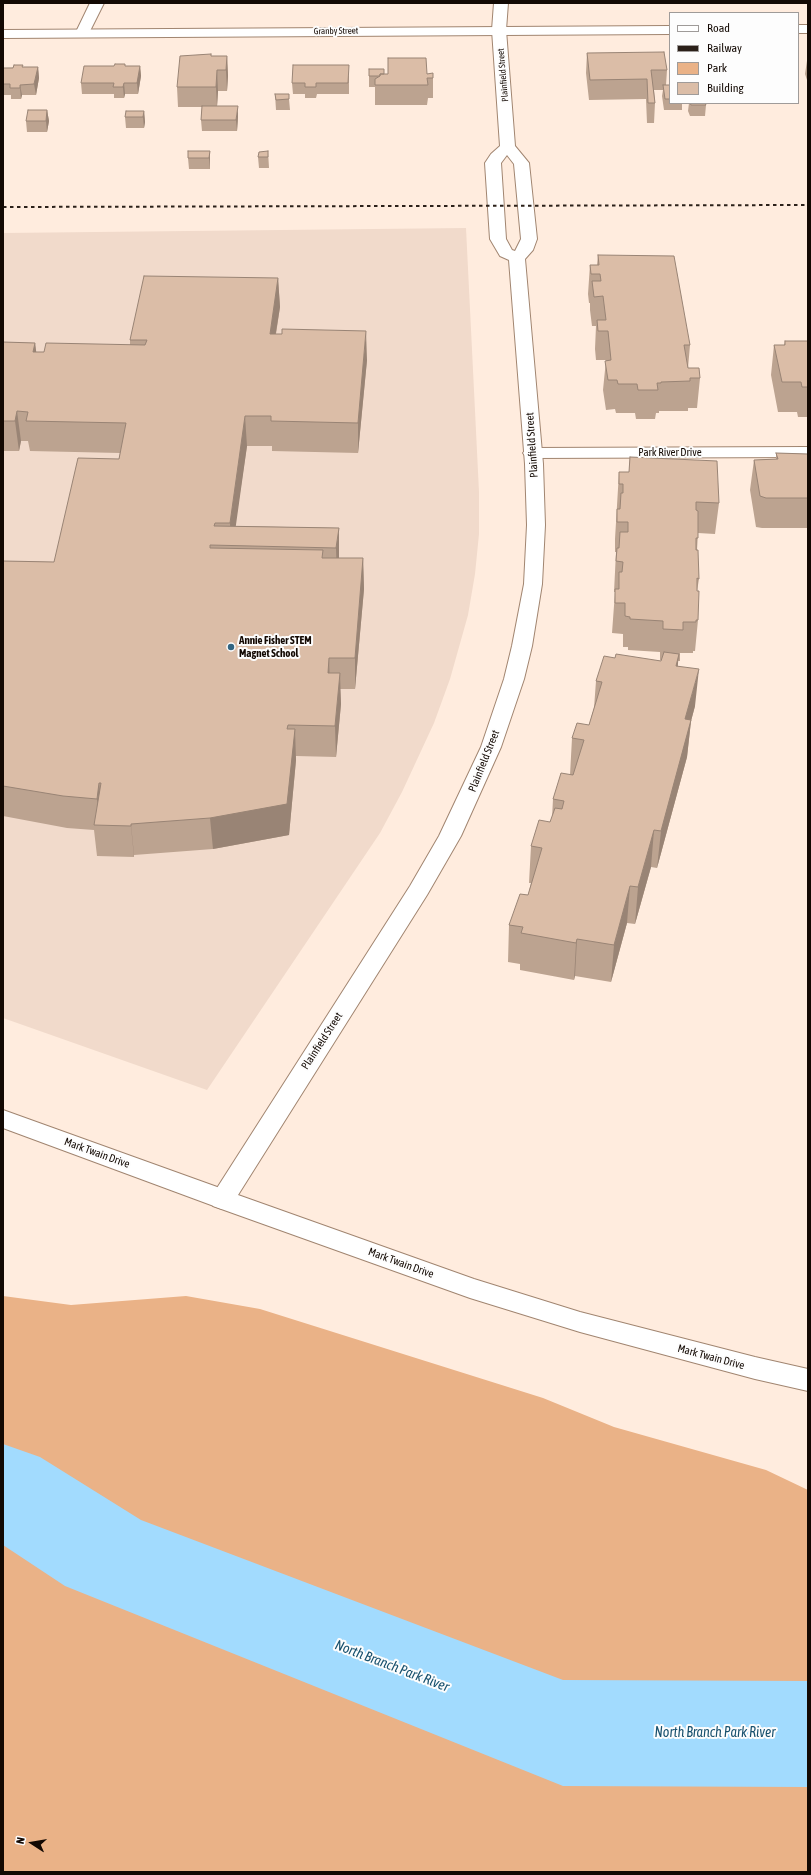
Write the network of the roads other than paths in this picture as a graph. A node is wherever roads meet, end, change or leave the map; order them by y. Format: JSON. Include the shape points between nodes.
{"nodes":[{"id":1,"x":97,"y":3,"type":"edge"},
{"id":2,"x":501,"y":3,"type":"edge"},
{"id":3,"x":499,"y":30,"type":"junction"},
{"id":4,"x":669,"y":30,"type":"edge"},
{"id":5,"x":3,"y":34,"type":"edge"},
{"id":6,"x":82,"y":34,"type":"junction"},
{"id":7,"x":508,"y":147,"type":"junction"},
{"id":8,"x":517,"y":258,"type":"junction"},
{"id":9,"x":808,"y":452,"type":"edge"},
{"id":10,"x":532,"y":453,"type":"junction"},
{"id":11,"x":3,"y":1119,"type":"edge"},
{"id":12,"x":222,"y":1199,"type":"junction"},
{"id":13,"x":808,"y":1380,"type":"edge"}],
"edges":[{"from":1,"to":6,"type":"street"},
{"from":2,"to":3,"type":"street","name":"Plainfield Street"},
{"from":3,"to":4,"type":"street","name":"Granby Street"},
{"from":3,"to":6,"type":"street","name":"Granby Street"},
{"from":3,"to":7,"type":"street","name":"Plainfield Street"},
{"from":5,"to":6,"type":"street","name":"Granby Street"},
{"from":7,"to":8,"type":"street","via":[[521,163],[529,239],[525,250]]},
{"from":7,"to":8,"type":"street","via":[[493,163],[498,239],[506,253]]},
{"from":8,"to":10,"type":"street","name":"Plainfield Street"},
{"from":9,"to":10,"type":"street","name":"Park River Drive"},
{"from":10,"to":12,"type":"street","name":"Plainfield Street","via":[[536,525],[533,584],[514,679],[488,754],[450,836],[419,890]]},
{"from":11,"to":12,"type":"street","name":"Mark Twain Drive"},
{"from":12,"to":13,"type":"street","name":"Mark Twain Drive","via":[[470,1288],[565,1318]]}]}
